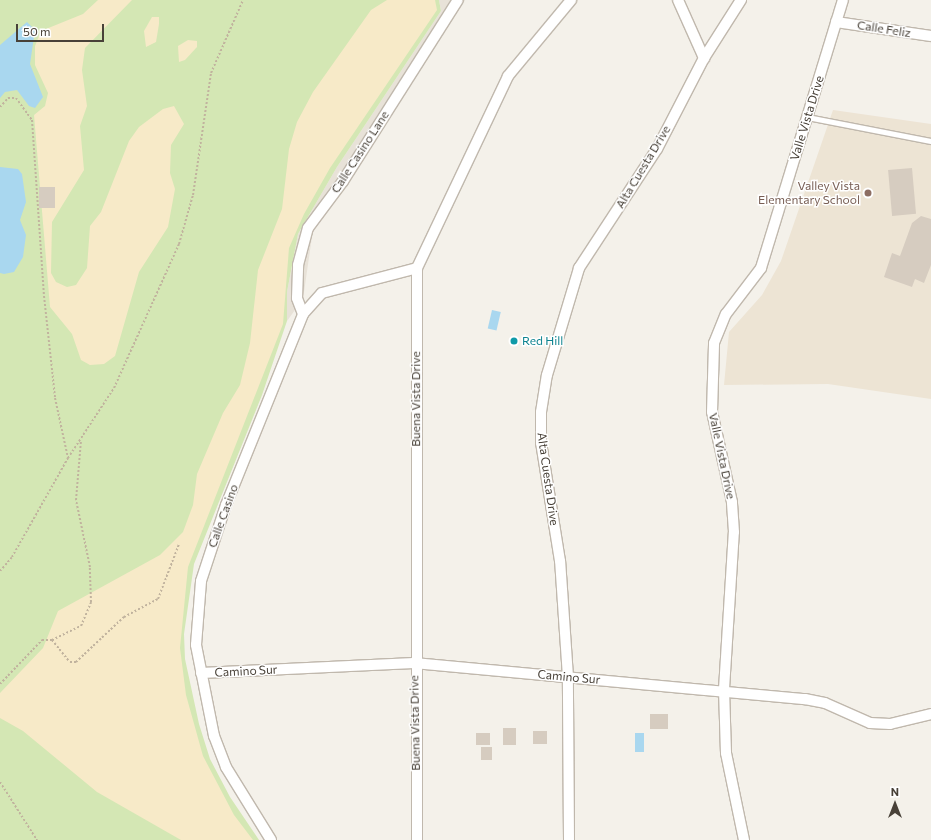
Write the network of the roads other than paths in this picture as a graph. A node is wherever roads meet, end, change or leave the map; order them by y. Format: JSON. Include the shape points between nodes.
{"nodes":[{"id":1,"x":458,"y":0,"type":"edge"},
{"id":2,"x":570,"y":0,"type":"edge"},
{"id":3,"x":678,"y":0,"type":"edge"},
{"id":4,"x":741,"y":0,"type":"edge"},
{"id":5,"x":843,"y":0,"type":"edge"},
{"id":6,"x":836,"y":22,"type":"junction"},
{"id":7,"x":931,"y":36,"type":"edge"},
{"id":8,"x":704,"y":58,"type":"junction"},
{"id":9,"x":807,"y":117,"type":"junction"},
{"id":10,"x":931,"y":141,"type":"edge"},
{"id":11,"x":417,"y":268,"type":"junction"},
{"id":12,"x":303,"y":314,"type":"junction"},
{"id":13,"x":414,"y":663,"type":"junction"},
{"id":14,"x":201,"y":672,"type":"junction"},
{"id":15,"x":568,"y":677,"type":"junction"},
{"id":16,"x":724,"y":689,"type":"junction"},
{"id":17,"x":931,"y":714,"type":"edge"},
{"id":18,"x":271,"y":840,"type":"edge"},
{"id":19,"x":417,"y":840,"type":"edge"},
{"id":20,"x":569,"y":840,"type":"edge"},
{"id":21,"x":744,"y":840,"type":"edge"}],
"edges":[{"from":1,"to":12,"type":"street","name":"Calle Casino Lane","via":[[308,228],[298,265],[296,298]]},
{"from":2,"to":11,"type":"street","name":"Buena Vista Drive","via":[[508,76]]},
{"from":3,"to":8,"type":"street"},
{"from":4,"to":8,"type":"street","name":"Alta Cuesta Drive"},
{"from":5,"to":6,"type":"street","name":"Valle Vista Drive"},
{"from":6,"to":7,"type":"street","name":"Calle Feliz"},
{"from":6,"to":9,"type":"street","name":"Valle Vista Drive"},
{"from":8,"to":15,"type":"street","name":"Alta Cuesta Drive","via":[[657,149],[579,268],[547,375],[541,412],[541,443],[560,561]]},
{"from":9,"to":10,"type":"lane"},
{"from":9,"to":16,"type":"street","name":"Valle Vista Drive","via":[[760,268],[726,314],[714,343],[712,412],[732,502],[734,532]]},
{"from":11,"to":12,"type":"street","name":"Calle Casino","via":[[322,293]]},
{"from":11,"to":13,"type":"street","name":"Buena Vista Drive"},
{"from":12,"to":14,"type":"street","name":"Calle Casino","via":[[208,556],[197,612],[196,645]]},
{"from":13,"to":14,"type":"street","name":"Camino Sur"},
{"from":13,"to":15,"type":"street","name":"Camino Sur"},
{"from":13,"to":19,"type":"street","name":"Buena Vista Drive"},
{"from":14,"to":18,"type":"street","name":"Calle Casino","via":[[211,723],[226,767]]},
{"from":15,"to":16,"type":"street","name":"Camino Sur"},
{"from":15,"to":20,"type":"street","name":"Alta Cuesta Drive"},
{"from":16,"to":17,"type":"street","name":"Camino Sur","via":[[825,703],[870,723],[890,724]]},
{"from":16,"to":21,"type":"street","name":"Valle Vista Drive","via":[[726,753]]}]}
